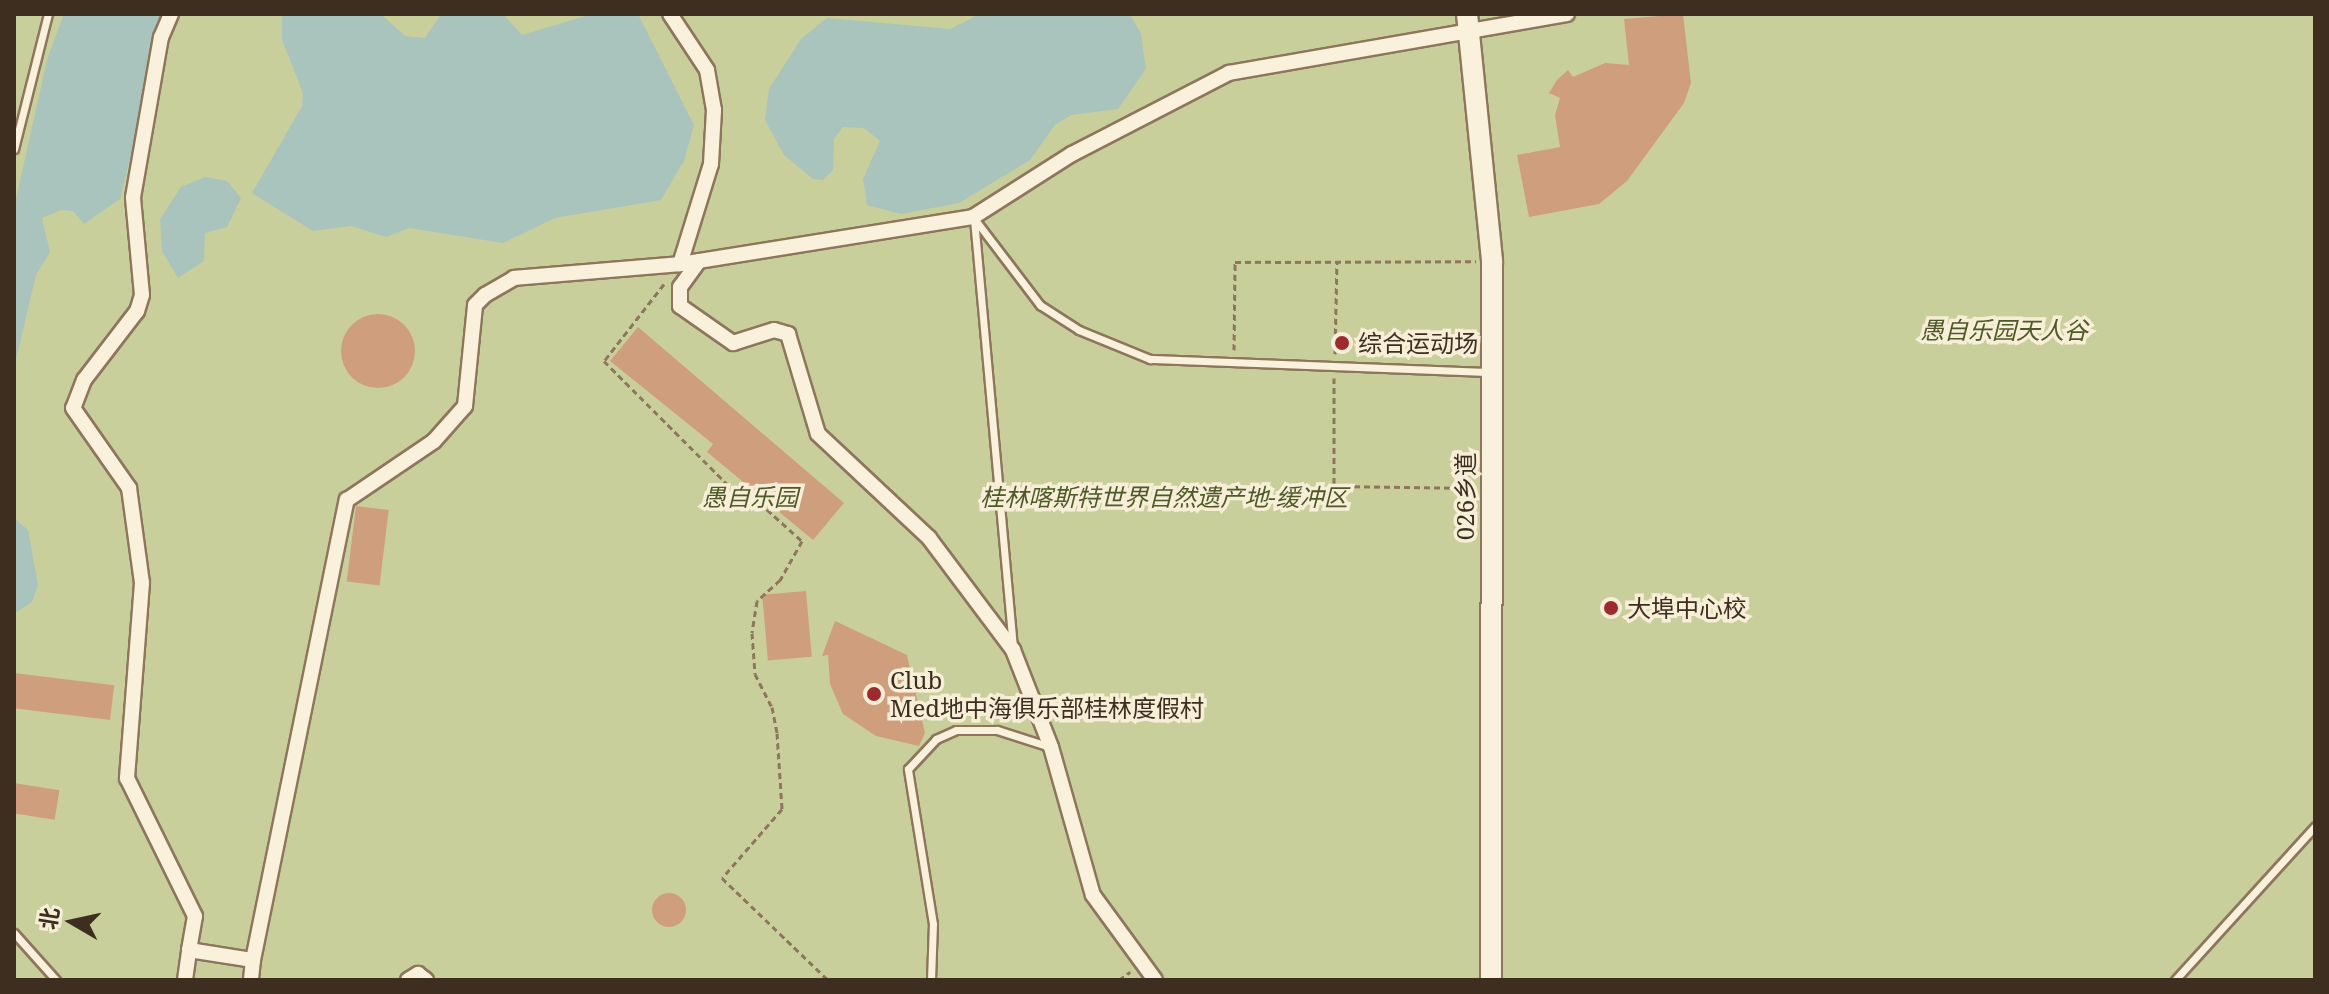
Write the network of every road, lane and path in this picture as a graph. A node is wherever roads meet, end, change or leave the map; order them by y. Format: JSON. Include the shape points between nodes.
{"nodes":[{"id":1,"x":48,"y":14,"type":"edge"},
{"id":2,"x":171,"y":14,"type":"edge"},
{"id":3,"x":670,"y":14,"type":"edge"},
{"id":4,"x":1567,"y":14,"type":"edge"},
{"id":5,"x":1469,"y":21,"type":"edge"},
{"id":6,"x":14,"y":149,"type":"edge"},
{"id":7,"x":973,"y":217,"type":"junction"},
{"id":8,"x":699,"y":261,"type":"junction"},
{"id":9,"x":1492,"y":261,"type":"junction"},
{"id":10,"x":1337,"y":262,"type":"junction"},
{"id":11,"x":680,"y":264,"type":"junction"},
{"id":12,"x":1234,"y":365,"type":"junction"},
{"id":13,"x":1335,"y":368,"type":"junction"},
{"id":14,"x":1491,"y":372,"type":"junction"},
{"id":15,"x":1492,"y":488,"type":"junction"},
{"id":16,"x":1013,"y":650,"type":"junction"},
{"id":17,"x":1051,"y":747,"type":"junction"},
{"id":18,"x":2315,"y":826,"type":"edge"},
{"id":19,"x":14,"y":933,"type":"edge"},
{"id":20,"x":189,"y":950,"type":"junction"},
{"id":21,"x":253,"y":960,"type":"junction"},
{"id":22,"x":56,"y":980,"type":"edge"},
{"id":23,"x":185,"y":980,"type":"edge"},
{"id":24,"x":251,"y":980,"type":"edge"},
{"id":25,"x":408,"y":980,"type":"edge"},
{"id":26,"x":426,"y":980,"type":"edge"},
{"id":27,"x":828,"y":980,"type":"edge"},
{"id":28,"x":931,"y":980,"type":"edge"},
{"id":29,"x":1155,"y":980,"type":"edge"},
{"id":30,"x":1491,"y":980,"type":"edge"},
{"id":31,"x":2175,"y":980,"type":"edge"}],
"edges":[{"from":1,"to":6,"type":"lane"},
{"from":2,"to":20,"type":"street","via":[[161,37],[133,198],[142,295],[137,311],[84,380],[73,408],[129,488],[142,583],[127,778],[195,916]]},
{"from":3,"to":11,"type":"street","via":[[707,70],[714,110],[711,164]]},
{"from":4,"to":5,"type":"street"},
{"from":5,"to":7,"type":"street","via":[[1229,73],[1072,154]]},
{"from":5,"to":9,"type":"street","name":"026乡道"},
{"from":7,"to":8,"type":"street"},
{"from":7,"to":12,"type":"lane","via":[[1040,305],[1079,330],[1150,359]]},
{"from":7,"to":16,"type":"lane"},
{"from":8,"to":11,"type":"street"},
{"from":8,"to":16,"type":"street","via":[[680,287],[680,306],[735,344],[774,330],[788,334],[818,434],[929,538]]},
{"from":9,"to":10,"type":"path"},
{"from":9,"to":14,"type":"street","name":"026乡道"},
{"from":10,"to":12,"type":"path","via":[[1235,262]]},
{"from":10,"to":13,"type":"path"},
{"from":11,"to":21,"type":"street","via":[[514,278],[485,295],[475,305],[465,406],[434,441],[347,500]]},
{"from":11,"to":27,"type":"path","via":[[604,361],[739,496],[752,496],[802,541],[780,580],[757,601],[752,633],[755,674],[772,707],[777,733],[782,809],[722,878]]},
{"from":12,"to":13,"type":"lane"},
{"from":13,"to":14,"type":"lane"},
{"from":13,"to":15,"type":"path","via":[[1334,486]]},
{"from":14,"to":15,"type":"street","name":"026乡道"},
{"from":15,"to":30,"type":"street","name":"026乡道"},
{"from":16,"to":17,"type":"street"},
{"from":17,"to":28,"type":"lane","via":[[997,730],[956,730],[936,739],[908,769],[933,924]]},
{"from":17,"to":29,"type":"street","via":[[1093,895]]},
{"from":18,"to":31,"type":"lane"},
{"from":19,"to":22,"type":"lane"},
{"from":20,"to":21,"type":"street"},
{"from":20,"to":23,"type":"street"},
{"from":21,"to":24,"type":"street"},
{"from":25,"to":26,"type":"street","via":[[418,974]]}]}
